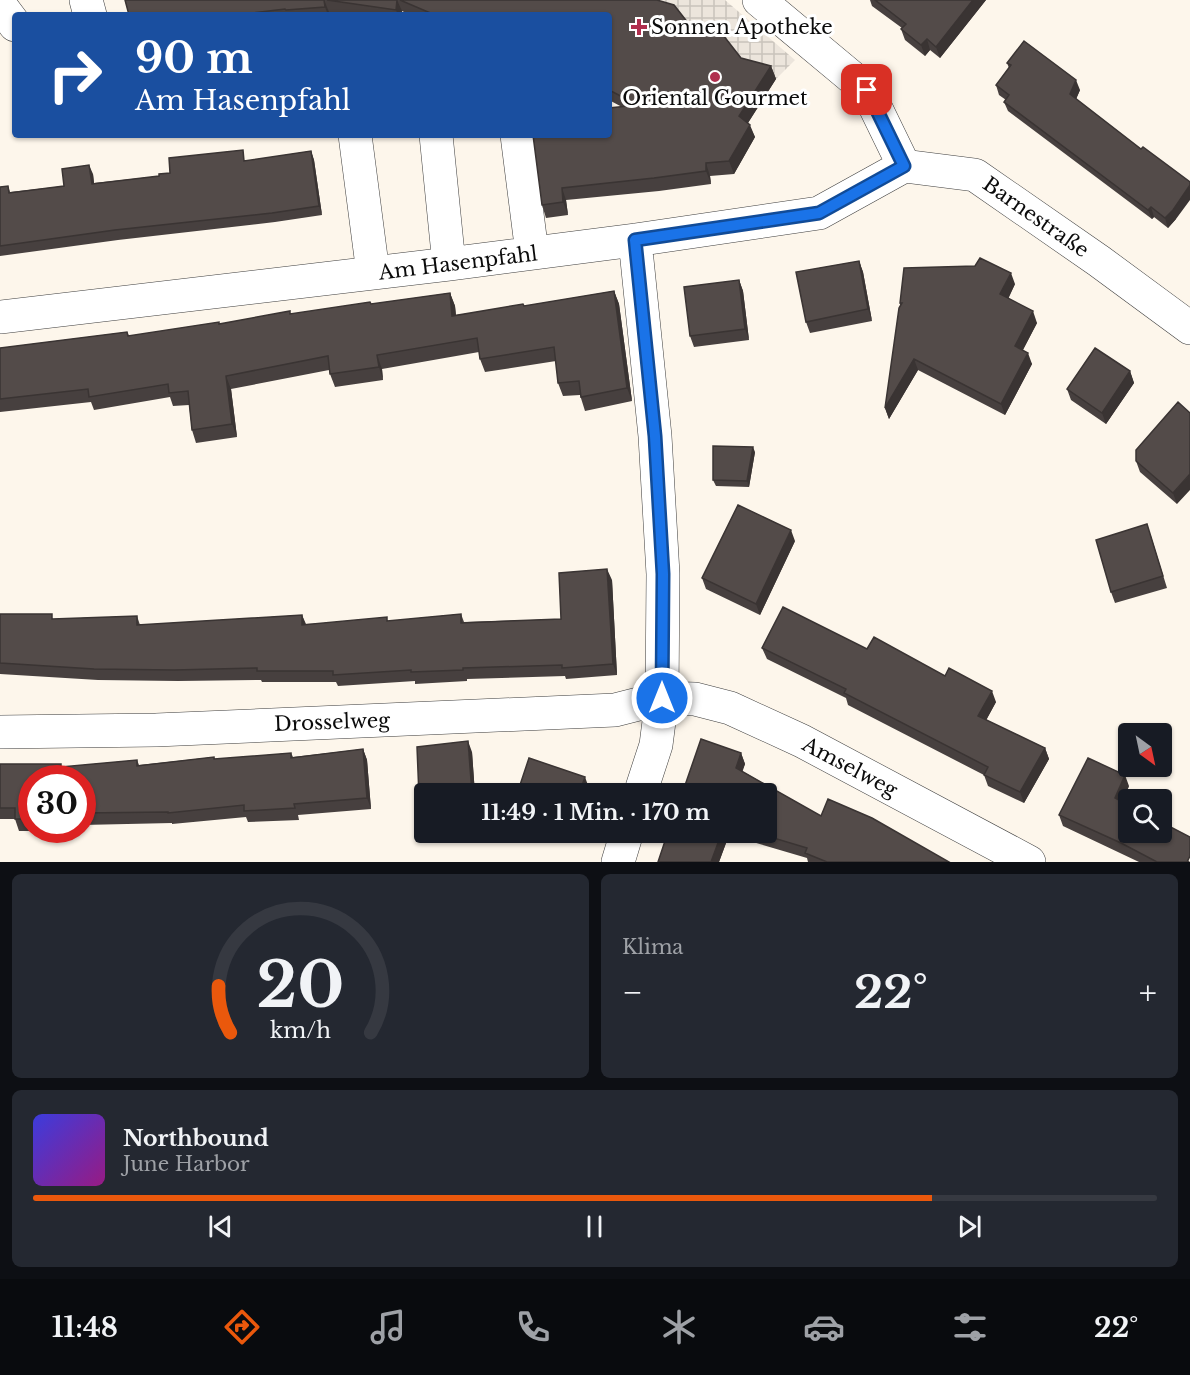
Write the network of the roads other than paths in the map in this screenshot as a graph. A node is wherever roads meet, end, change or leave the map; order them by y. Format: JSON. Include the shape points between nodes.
{"nodes":[{"id":1,"x":759,"y":0,"type":"edge"},
{"id":2,"x":0,"y":5,"type":"edge"},
{"id":3,"x":12,"y":21,"type":"edge"},
{"id":4,"x":355,"y":138,"type":"edge"},
{"id":5,"x":436,"y":138,"type":"edge"},
{"id":6,"x":517,"y":138,"type":"edge"},
{"id":7,"x":904,"y":166,"type":"junction"},
{"id":8,"x":635,"y":240,"type":"junction"},
{"id":9,"x":532,"y":253,"type":"junction"},
{"id":10,"x":448,"y":264,"type":"junction"},
{"id":11,"x":373,"y":273,"type":"junction"},
{"id":12,"x":0,"y":317,"type":"edge"},
{"id":13,"x":1190,"y":328,"type":"edge"},
{"id":14,"x":662,"y":698,"type":"junction"},
{"id":15,"x":0,"y":732,"type":"edge"},
{"id":16,"x":644,"y":783,"type":"edge"},
{"id":17,"x":624,"y":843,"type":"edge"},
{"id":18,"x":618,"y":862,"type":"edge"},
{"id":19,"x":1029,"y":862,"type":"edge"}],
"edges":[{"from":1,"to":7,"type":"street","via":[[867,90]]},
{"from":2,"to":3,"type":"street"},
{"from":4,"to":11,"type":"street"},
{"from":5,"to":10,"type":"street"},
{"from":6,"to":9,"type":"street"},
{"from":7,"to":8,"type":"street","name":"Am Hasenpfahl","via":[[819,213]]},
{"from":7,"to":13,"type":"street","name":"Barnestraße","via":[[975,175]]},
{"from":8,"to":9,"type":"street","name":"Am Hasenpfahl"},
{"from":8,"to":14,"type":"street","via":[[655,436],[663,574]]},
{"from":9,"to":10,"type":"street","name":"Am Hasenpfahl"},
{"from":10,"to":11,"type":"street","name":"Am Hasenpfahl"},
{"from":11,"to":12,"type":"street","name":"Am Hasenpfahl"},
{"from":14,"to":15,"type":"street","name":"Drosselweg","via":[[615,710],[156,730]]},
{"from":14,"to":16,"type":"street","via":[[656,745]]},
{"from":14,"to":19,"type":"street","name":"Amselweg","via":[[695,699],[730,708],[802,741]]},
{"from":17,"to":18,"type":"street"}]}
